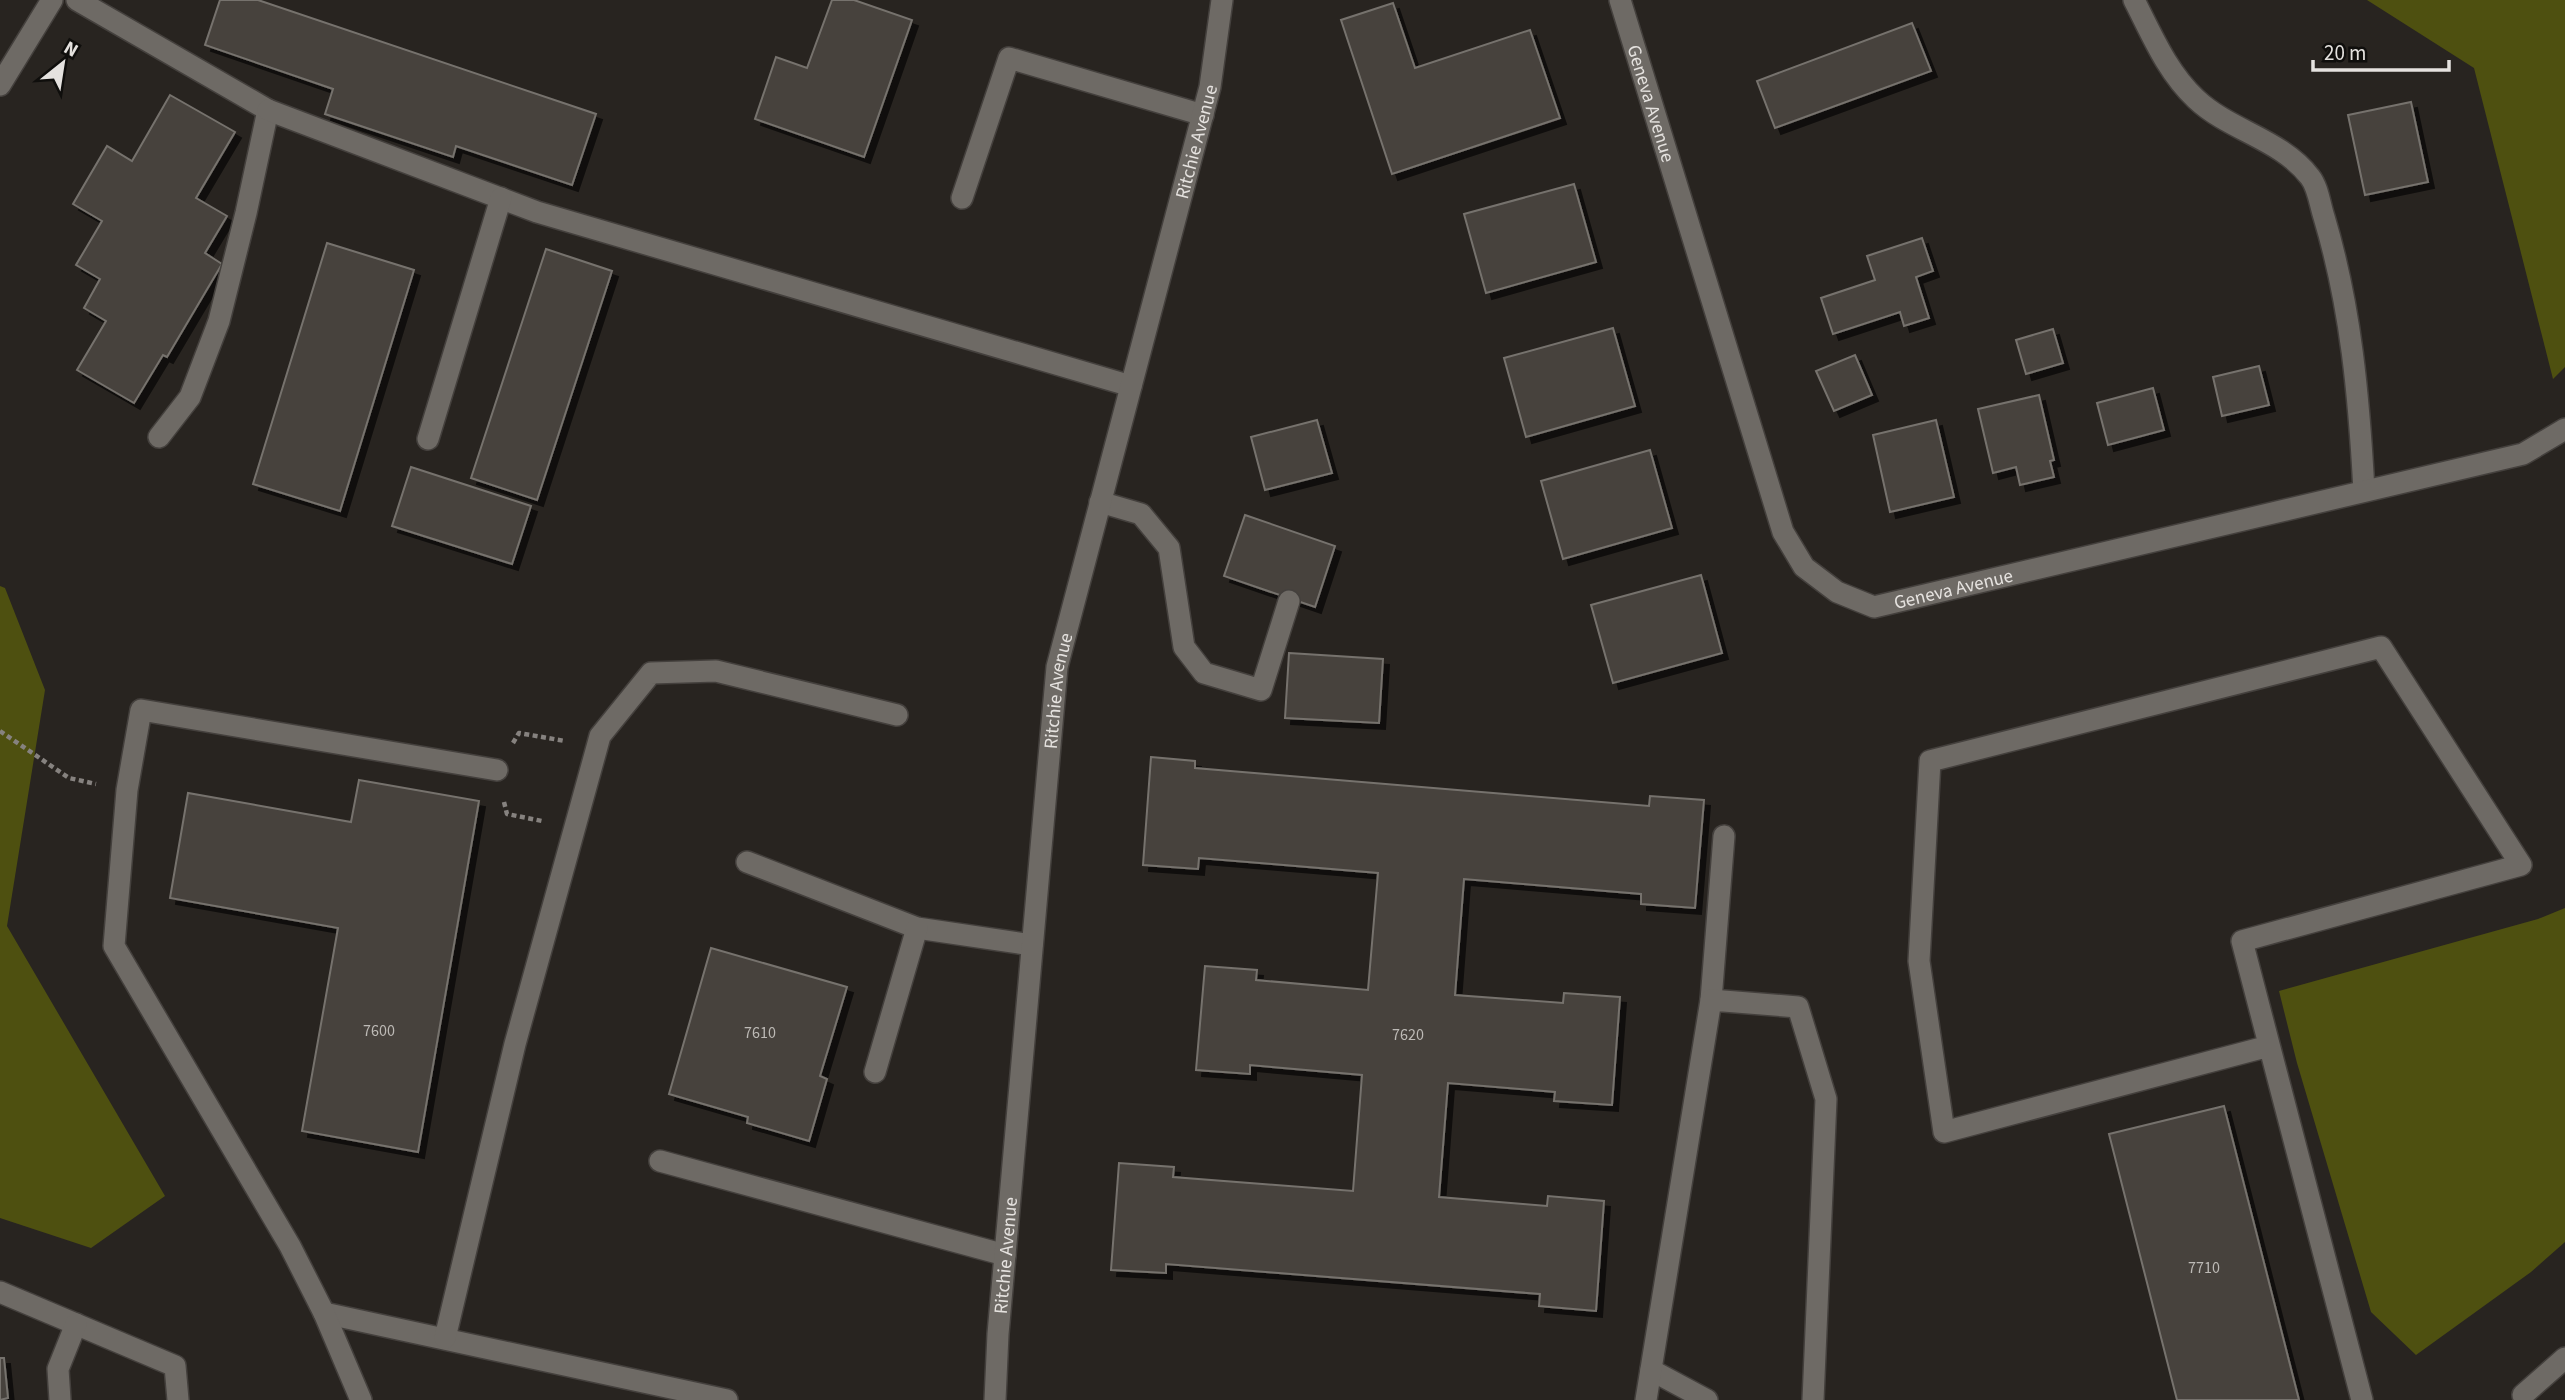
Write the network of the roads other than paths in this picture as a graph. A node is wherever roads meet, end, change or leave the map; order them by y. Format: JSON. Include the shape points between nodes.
{"nodes":[{"id":1,"x":52,"y":0,"type":"edge"},
{"id":2,"x":77,"y":0,"type":"edge"},
{"id":3,"x":1222,"y":0,"type":"edge"},
{"id":4,"x":1620,"y":0,"type":"edge"},
{"id":5,"x":2134,"y":0,"type":"edge"},
{"id":6,"x":0,"y":85,"type":"edge"},
{"id":7,"x":268,"y":110,"type":"junction"},
{"id":8,"x":1203,"y":115,"type":"junction"},
{"id":9,"x":501,"y":198,"type":"junction"},
{"id":10,"x":962,"y":198,"type":"dead end"},
{"id":11,"x":1131,"y":386,"type":"junction"},
{"id":12,"x":2565,"y":429,"type":"edge"},
{"id":13,"x":159,"y":437,"type":"dead end"},
{"id":14,"x":428,"y":439,"type":"dead end"},
{"id":15,"x":2364,"y":491,"type":"junction"},
{"id":16,"x":1100,"y":502,"type":"junction"},
{"id":17,"x":1289,"y":601,"type":"dead end"},
{"id":18,"x":897,"y":715,"type":"dead end"},
{"id":19,"x":497,"y":770,"type":"dead end"},
{"id":20,"x":1724,"y":836,"type":"dead end"},
{"id":21,"x":747,"y":862,"type":"dead end"},
{"id":22,"x":917,"y":928,"type":"junction"},
{"id":23,"x":1032,"y":946,"type":"junction"},
{"id":24,"x":1711,"y":1000,"type":"junction"},
{"id":25,"x":2269,"y":1046,"type":"junction"},
{"id":26,"x":875,"y":1072,"type":"dead end"},
{"id":27,"x":660,"y":1161,"type":"dead end"},
{"id":28,"x":1005,"y":1255,"type":"junction"},
{"id":29,"x":0,"y":1292,"type":"edge"},
{"id":30,"x":324,"y":1312,"type":"junction"},
{"id":31,"x":76,"y":1324,"type":"junction"},
{"id":32,"x":445,"y":1338,"type":"junction"},
{"id":33,"x":2565,"y":1358,"type":"edge"},
{"id":34,"x":1651,"y":1370,"type":"junction"},
{"id":35,"x":2523,"y":1395,"type":"dead end"},
{"id":36,"x":60,"y":1400,"type":"edge"},
{"id":37,"x":178,"y":1400,"type":"edge"},
{"id":38,"x":361,"y":1400,"type":"edge"},
{"id":39,"x":727,"y":1400,"type":"edge"},
{"id":40,"x":995,"y":1400,"type":"edge"},
{"id":41,"x":1646,"y":1400,"type":"edge"},
{"id":42,"x":1707,"y":1400,"type":"edge"},
{"id":43,"x":1812,"y":1400,"type":"edge"},
{"id":44,"x":2362,"y":1400,"type":"edge"}],
"edges":[{"from":1,"to":6,"type":"street"},
{"from":2,"to":7,"type":"street"},
{"from":3,"to":8,"type":"street","name":"Ritchie Avenue"},
{"from":4,"to":15,"type":"street","name":"Geneva Avenue","via":[[1783,532],[1804,566],[1836,592],[1874,607]]},
{"from":5,"to":15,"type":"street","via":[[2168,67],[2197,100],[2287,153],[2312,178],[2350,322],[2360,398]]},
{"from":7,"to":9,"type":"street"},
{"from":7,"to":13,"type":"street","via":[[219,321],[190,397]]},
{"from":8,"to":10,"type":"street","via":[[1009,58]]},
{"from":8,"to":11,"type":"street","name":"Ritchie Avenue"},
{"from":9,"to":11,"type":"street"},
{"from":9,"to":14,"type":"street"},
{"from":11,"to":16,"type":"street","name":"Ritchie Avenue"},
{"from":12,"to":15,"type":"street","name":"Geneva Avenue","via":[[2523,454]]},
{"from":16,"to":17,"type":"street","via":[[1141,514],[1169,548],[1184,647],[1204,673],[1261,690]]},
{"from":16,"to":23,"type":"street","name":"Ritchie Avenue","via":[[1057,667]]},
{"from":18,"to":32,"type":"street","via":[[716,671],[651,673],[600,736],[515,1044]]},
{"from":19,"to":30,"type":"street","via":[[141,710],[127,790],[114,946]]},
{"from":20,"to":24,"type":"street"},
{"from":21,"to":22,"type":"street"},
{"from":22,"to":23,"type":"street"},
{"from":22,"to":26,"type":"street"},
{"from":23,"to":28,"type":"street","name":"Ritchie Avenue"},
{"from":24,"to":34,"type":"street"},
{"from":24,"to":43,"type":"street","via":[[1798,1007],[1826,1099]]},
{"from":25,"to":25,"type":"street","via":[[2242,941],[2521,865],[2381,647],[1930,761],[1919,961],[1944,1132]]},
{"from":25,"to":44,"type":"street"},
{"from":27,"to":28,"type":"street"},
{"from":28,"to":40,"type":"street","name":"Ritchie Avenue"},
{"from":29,"to":31,"type":"street"},
{"from":30,"to":32,"type":"street"},
{"from":30,"to":38,"type":"street"},
{"from":31,"to":36,"type":"street","via":[[58,1369]]},
{"from":31,"to":37,"type":"street","via":[[175,1366]]},
{"from":32,"to":39,"type":"street"},
{"from":33,"to":35,"type":"street"},
{"from":34,"to":41,"type":"street"},
{"from":34,"to":42,"type":"street"}]}
